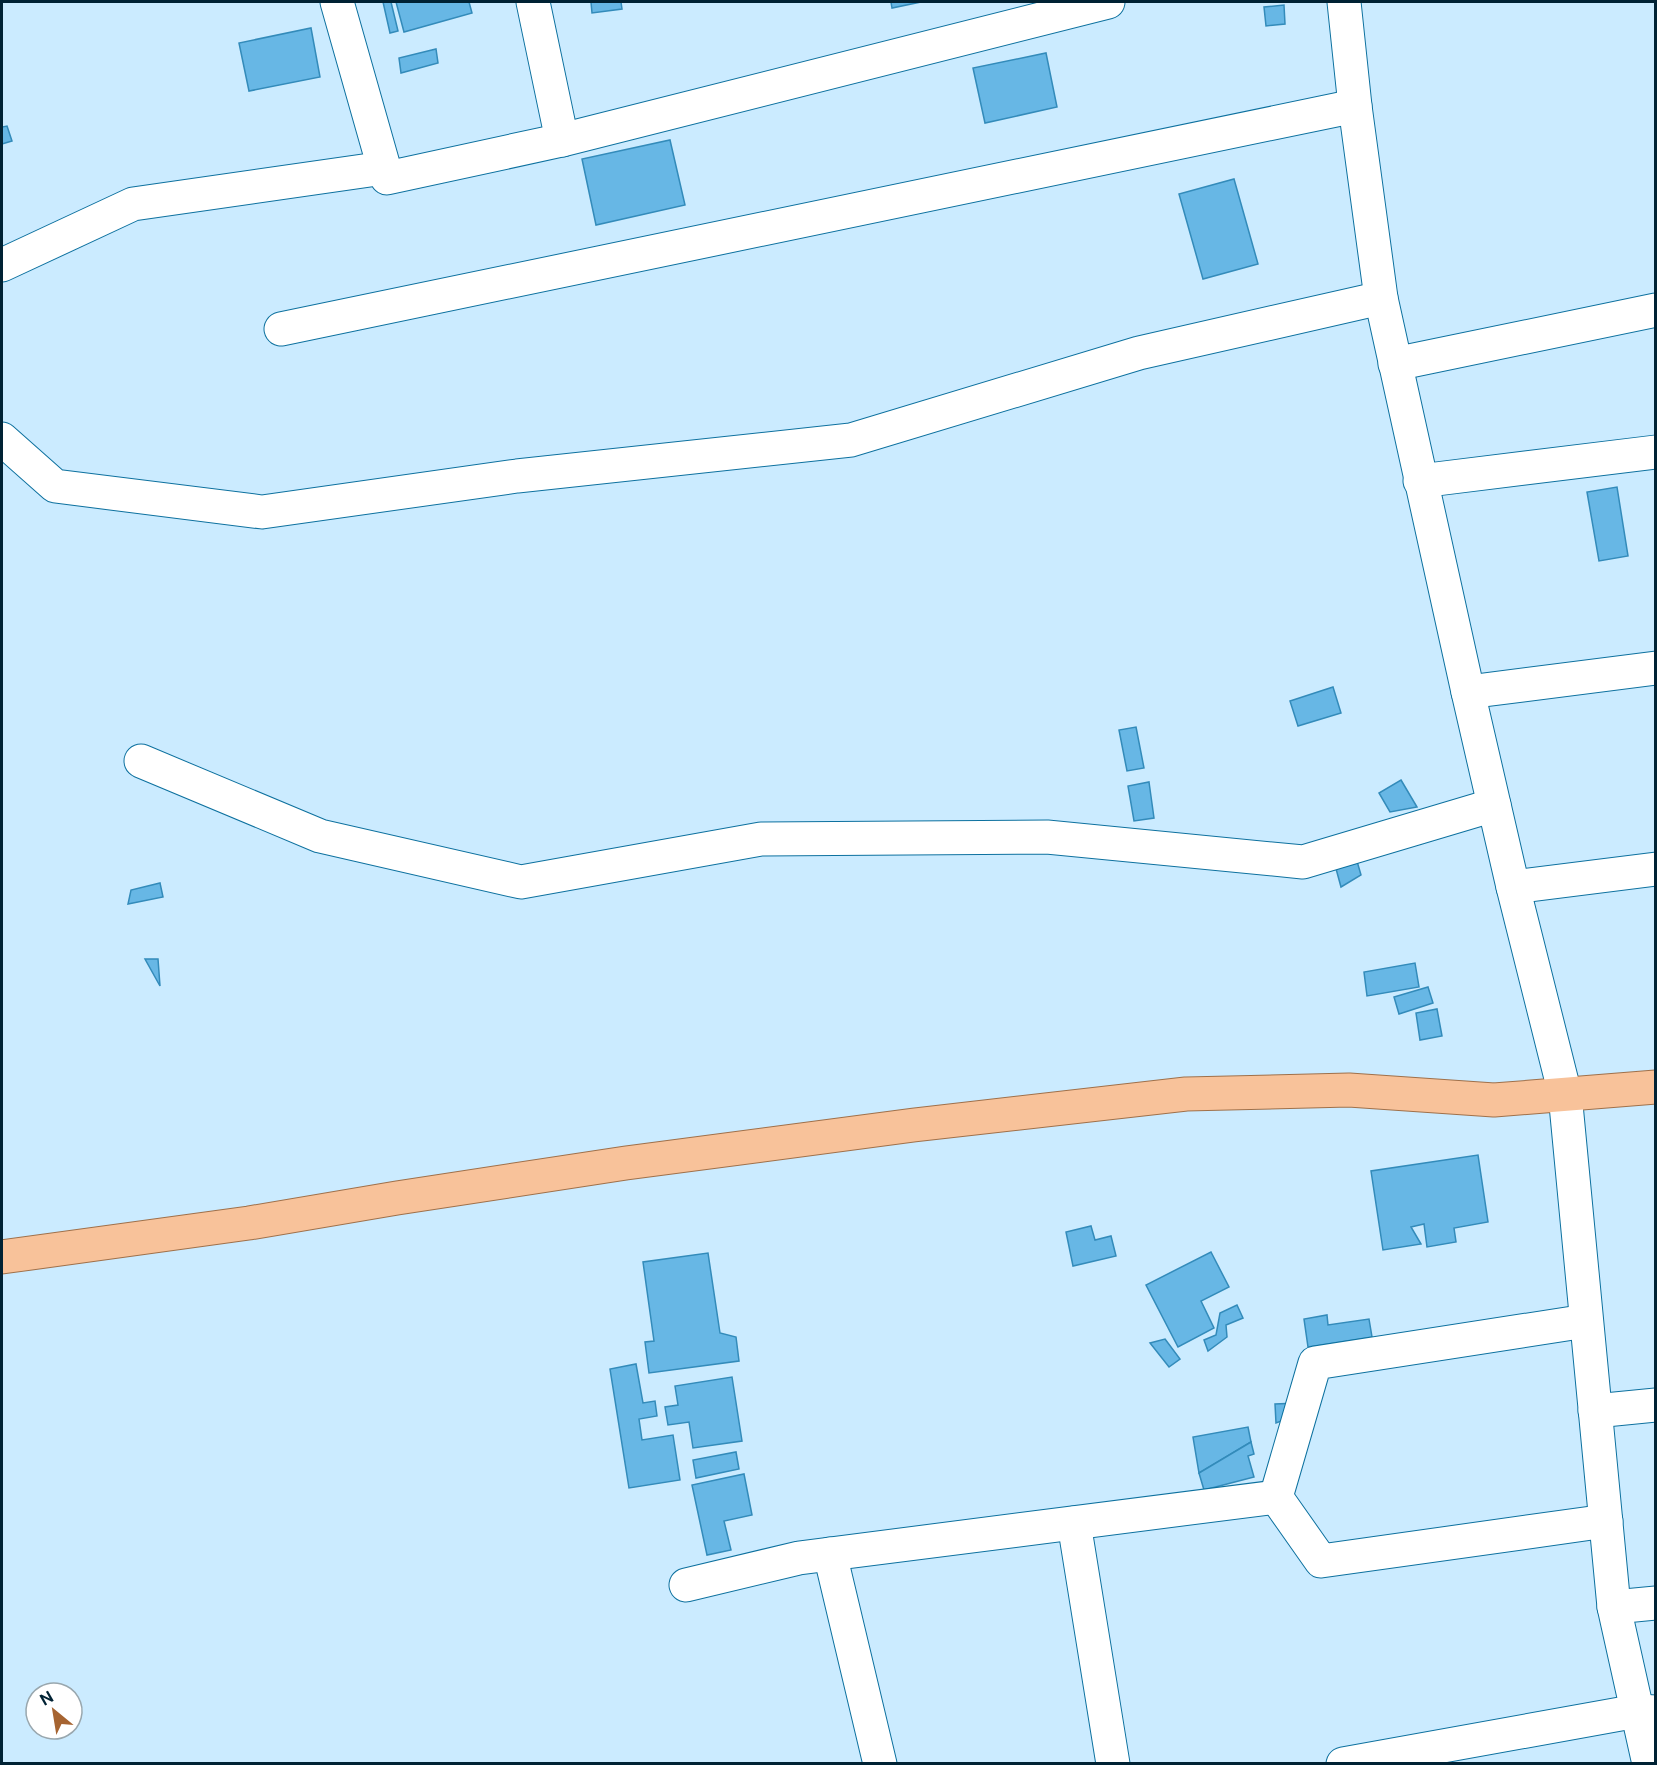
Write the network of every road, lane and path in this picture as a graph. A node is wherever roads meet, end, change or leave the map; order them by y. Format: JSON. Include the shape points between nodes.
{"nodes":[{"id":1,"x":338,"y":2,"type":"edge"},
{"id":2,"x":533,"y":2,"type":"edge"},
{"id":3,"x":1108,"y":2,"type":"edge"},
{"id":4,"x":1344,"y":2,"type":"edge"},
{"id":5,"x":1355,"y":106,"type":"junction"},
{"id":6,"x":562,"y":140,"type":"junction"},
{"id":7,"x":384,"y":168,"type":"junction"},
{"id":8,"x":2,"y":265,"type":"edge"},
{"id":9,"x":1381,"y":298,"type":"junction"},
{"id":10,"x":1656,"y":310,"type":"edge"},
{"id":11,"x":281,"y":329,"type":"dead end"},
{"id":12,"x":1395,"y":364,"type":"junction"},
{"id":13,"x":2,"y":439,"type":"edge"},
{"id":14,"x":1656,"y":452,"type":"edge"},
{"id":15,"x":1420,"y":481,"type":"junction"},
{"id":16,"x":1656,"y":668,"type":"edge"},
{"id":17,"x":1468,"y":692,"type":"junction"},
{"id":18,"x":141,"y":761,"type":"dead end"},
{"id":19,"x":1494,"y":805,"type":"junction"},
{"id":20,"x":1656,"y":869,"type":"edge"},
{"id":21,"x":1513,"y":887,"type":"junction"},
{"id":22,"x":1656,"y":1087,"type":"edge"},
{"id":23,"x":1565,"y":1094,"type":"junction"},
{"id":24,"x":2,"y":1257,"type":"edge"},
{"id":25,"x":1586,"y":1321,"type":"junction"},
{"id":26,"x":1656,"y":1405,"type":"edge"},
{"id":27,"x":1595,"y":1411,"type":"junction"},
{"id":28,"x":1276,"y":1497,"type":"junction"},
{"id":29,"x":1606,"y":1521,"type":"junction"},
{"id":30,"x":1074,"y":1523,"type":"junction"},
{"id":31,"x":830,"y":1554,"type":"junction"},
{"id":32,"x":686,"y":1585,"type":"dead end"},
{"id":33,"x":1656,"y":1603,"type":"edge"},
{"id":34,"x":1614,"y":1607,"type":"junction"},
{"id":35,"x":1646,"y":1712,"type":"edge"},
{"id":36,"x":880,"y":1764,"type":"edge"},
{"id":37,"x":1113,"y":1764,"type":"edge"},
{"id":38,"x":1343,"y":1764,"type":"edge"},
{"id":39,"x":1649,"y":1764,"type":"edge"}],
"edges":[{"from":1,"to":7,"type":"street"},
{"from":2,"to":6,"type":"street"},
{"from":3,"to":6,"type":"street"},
{"from":4,"to":5,"type":"street"},
{"from":5,"to":9,"type":"street"},
{"from":5,"to":11,"type":"street"},
{"from":6,"to":7,"type":"street","via":[[387,178]]},
{"from":7,"to":8,"type":"street","via":[[133,204]]},
{"from":9,"to":12,"type":"street"},
{"from":9,"to":13,"type":"street","via":[[1139,353],[851,440],[517,476],[262,512],[55,486]]},
{"from":10,"to":12,"type":"street"},
{"from":12,"to":15,"type":"street"},
{"from":14,"to":15,"type":"street"},
{"from":15,"to":17,"type":"street"},
{"from":16,"to":17,"type":"street"},
{"from":17,"to":19,"type":"street"},
{"from":18,"to":19,"type":"street","via":[[320,836],[521,882],[761,839],[1047,837],[1303,862]]},
{"from":19,"to":21,"type":"street"},
{"from":20,"to":21,"type":"street"},
{"from":21,"to":23,"type":"street"},
{"from":22,"to":23,"type":"main road"},
{"from":23,"to":24,"type":"main road","via":[[1494,1100],[1349,1090],[1186,1094],[626,1163],[249,1223]]},
{"from":23,"to":25,"type":"street"},
{"from":25,"to":27,"type":"street"},
{"from":25,"to":28,"type":"street","via":[[1315,1363]]},
{"from":26,"to":27,"type":"street"},
{"from":27,"to":29,"type":"street"},
{"from":28,"to":29,"type":"street","via":[[1321,1561]]},
{"from":28,"to":30,"type":"street"},
{"from":29,"to":34,"type":"street"},
{"from":30,"to":31,"type":"street"},
{"from":30,"to":37,"type":"street"},
{"from":31,"to":32,"type":"street"},
{"from":31,"to":36,"type":"street"},
{"from":33,"to":34,"type":"street"},
{"from":34,"to":35,"type":"street"},
{"from":35,"to":38,"type":"street"},
{"from":35,"to":39,"type":"street"}]}
